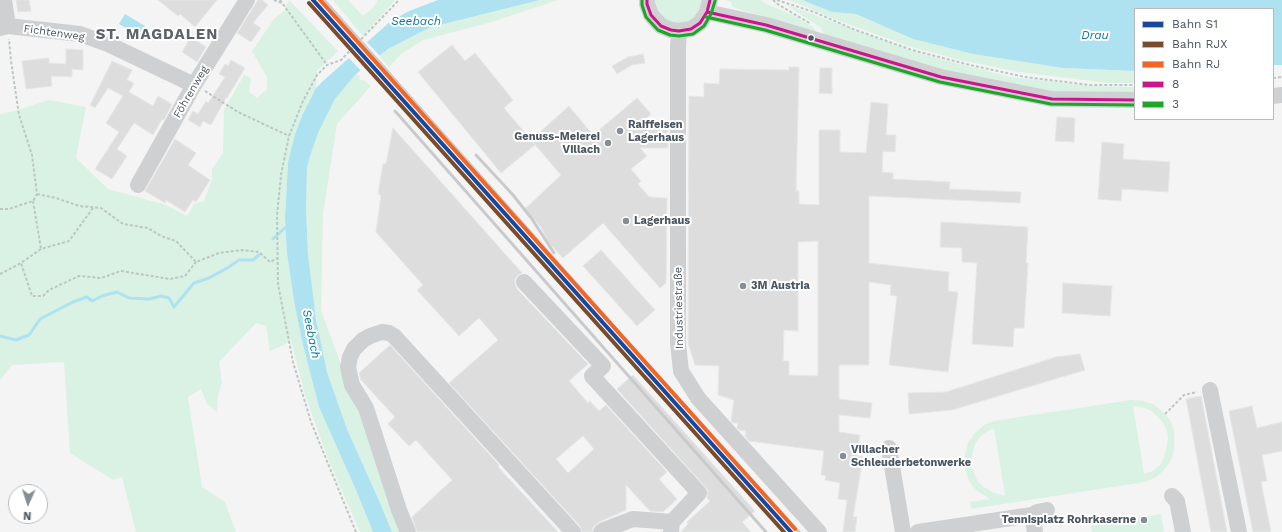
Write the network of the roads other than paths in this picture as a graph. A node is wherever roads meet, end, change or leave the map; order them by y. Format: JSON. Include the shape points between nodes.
{"nodes":[{"id":1,"x":4,"y":0,"type":"edge"},
{"id":2,"x":247,"y":0,"type":"edge"},
{"id":3,"x":647,"y":0,"type":"edge"},
{"id":4,"x":708,"y":6,"type":"edge"},
{"id":5,"x":4,"y":27,"type":"edge"},
{"id":6,"x":679,"y":31,"type":"junction"},
{"id":7,"x":194,"y":85,"type":"junction"},
{"id":8,"x":1134,"y":100,"type":"edge"},
{"id":9,"x":138,"y":186,"type":"dead end"},
{"id":10,"x":524,"y":282,"type":"dead end"},
{"id":11,"x":1210,"y":390,"type":"road end"},
{"id":12,"x":889,"y":448,"type":"dead end"},
{"id":13,"x":1172,"y":496,"type":"dead end"},
{"id":14,"x":1047,"y":510,"type":"dead end"},
{"id":15,"x":1032,"y":515,"type":"junction"},
{"id":16,"x":672,"y":527,"type":"edge"},
{"id":17,"x":408,"y":532,"type":"edge"},
{"id":18,"x":573,"y":532,"type":"edge"},
{"id":19,"x":601,"y":532,"type":"edge"},
{"id":20,"x":820,"y":532,"type":"edge"},
{"id":21,"x":903,"y":532,"type":"edge"},
{"id":22,"x":918,"y":532,"type":"edge"},
{"id":23,"x":1035,"y":532,"type":"edge"},
{"id":24,"x":1183,"y":532,"type":"edge"},
{"id":25,"x":1239,"y":532,"type":"edge"}],
"edges":[{"from":1,"to":5,"type":"street"},
{"from":2,"to":7,"type":"street","name":"Föhrenweg"},
{"from":3,"to":6,"type":"street","via":[[651,15],[661,26]]},
{"from":4,"to":6,"type":"street","via":[[700,23],[691,29]]},
{"from":4,"to":8,"type":"street","via":[[941,77],[1052,99]]},
{"from":5,"to":7,"type":"street","name":"Fichtenweg","via":[[80,34],[108,44]]},
{"from":6,"to":20,"type":"street","name":"Industriestraße","via":[[678,343],[681,371],[698,398]]},
{"from":7,"to":9,"type":"street","name":"Föhrenweg"},
{"from":10,"to":16,"type":"street","via":[[603,366],[592,376],[699,493]]},
{"from":11,"to":25,"type":"street"},
{"from":12,"to":21,"type":"street"},
{"from":13,"to":24,"type":"street","via":[[1177,500]]},
{"from":14,"to":15,"type":"street"},
{"from":15,"to":22,"type":"street"},
{"from":15,"to":23,"type":"street"},
{"from":16,"to":19,"type":"street","via":[[633,519]]},
{"from":17,"to":18,"type":"street","via":[[366,408],[352,386],[348,367],[354,349],[362,340],[382,332],[394,336]]}]}
